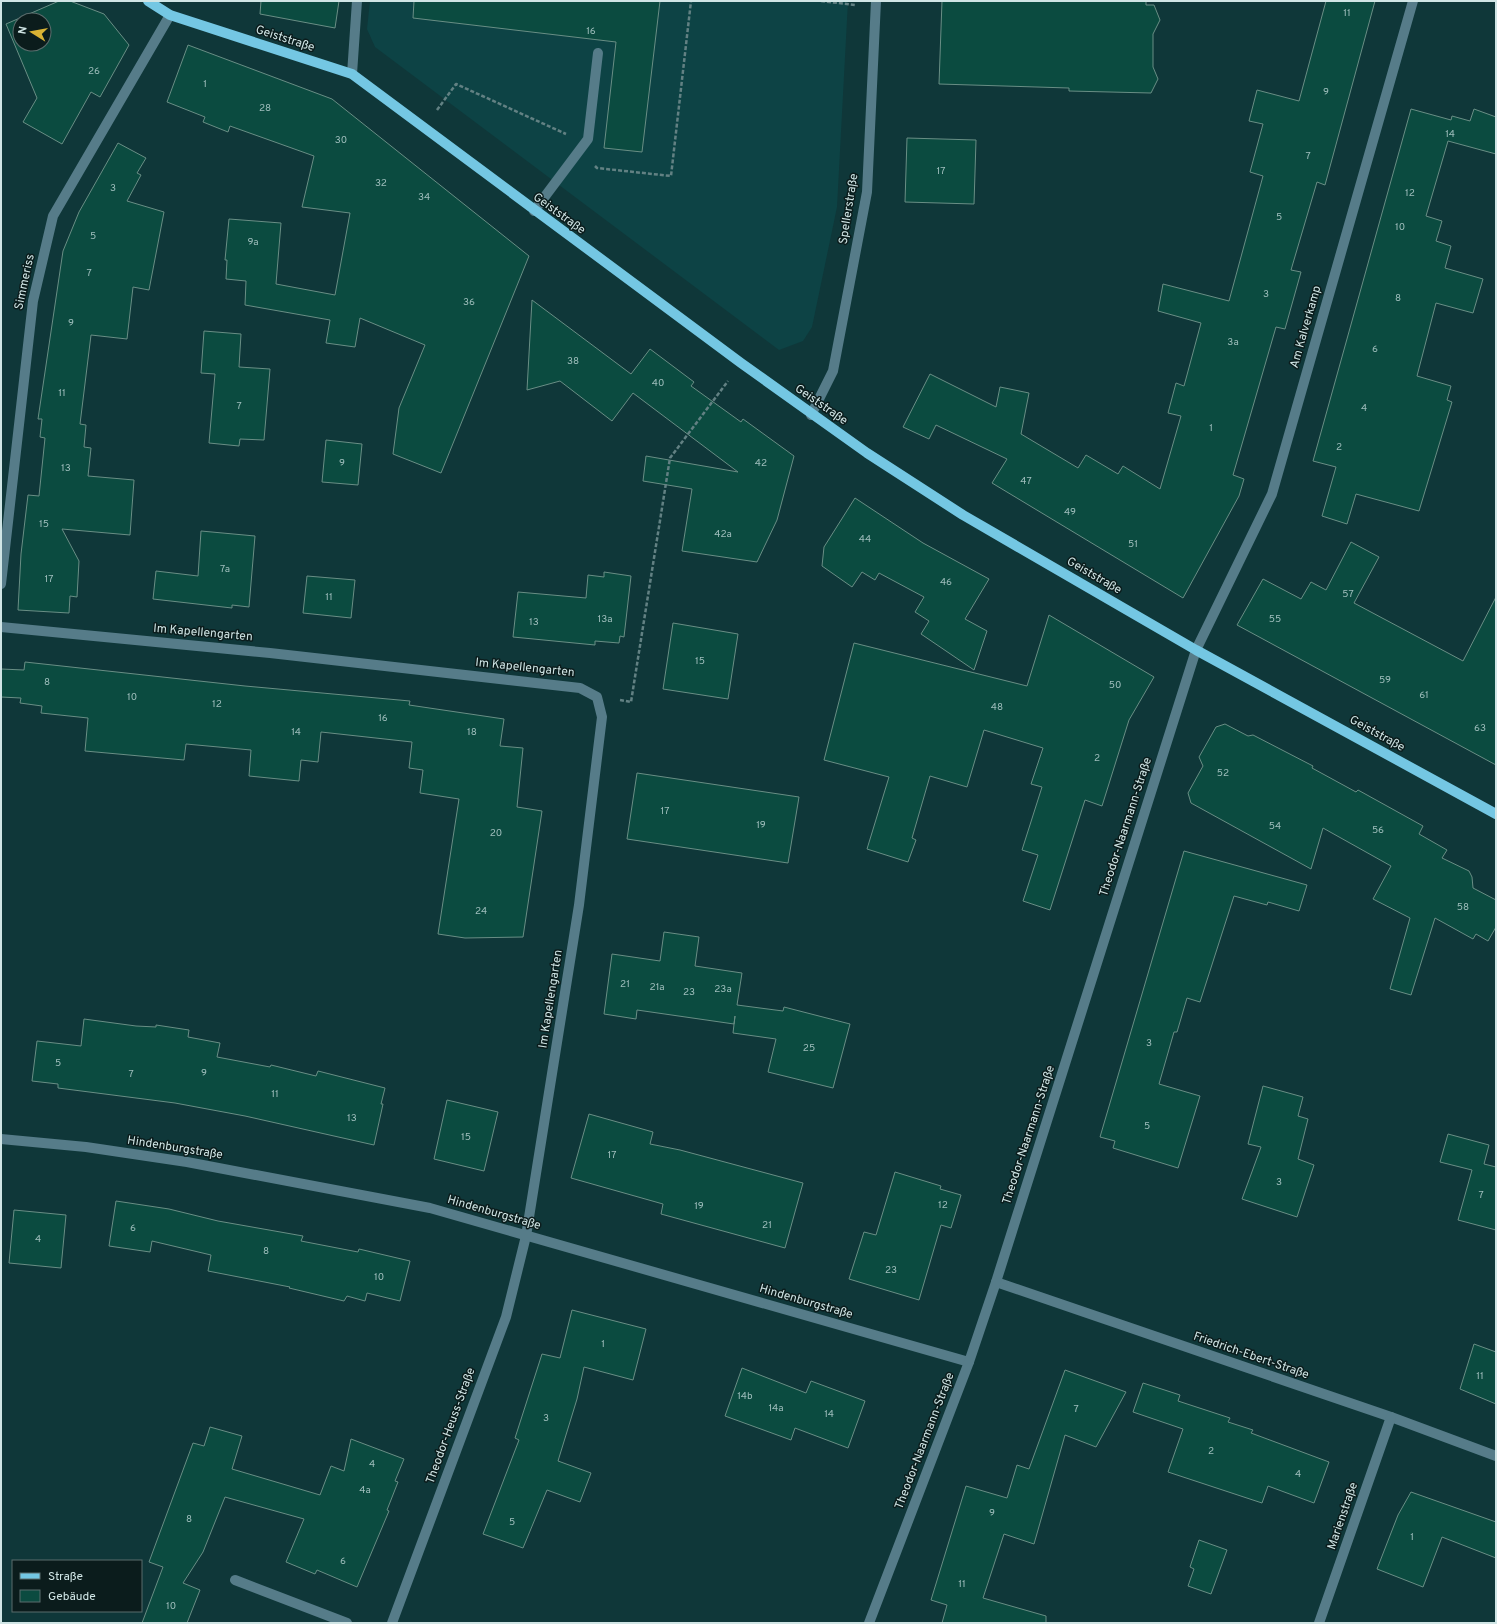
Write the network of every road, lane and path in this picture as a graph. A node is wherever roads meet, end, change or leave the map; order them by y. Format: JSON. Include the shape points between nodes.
{"nodes":[{"id":1,"x":148,"y":1,"type":"edge"},
{"id":2,"x":357,"y":1,"type":"edge"},
{"id":3,"x":691,"y":1,"type":"edge"},
{"id":4,"x":821,"y":1,"type":"edge"},
{"id":5,"x":1413,"y":1,"type":"edge"},
{"id":6,"x":876,"y":4,"type":"edge"},
{"id":7,"x":170,"y":15,"type":"junction"},
{"id":8,"x":598,"y":52,"type":"dead end"},
{"id":9,"x":352,"y":74,"type":"junction"},
{"id":10,"x":424,"y":129,"type":"junction"},
{"id":11,"x":579,"y":152,"type":"junction"},
{"id":12,"x":534,"y":211,"type":"junction"},
{"id":13,"x":741,"y":363,"type":"junction"},
{"id":14,"x":811,"y":415,"type":"junction"},
{"id":15,"x":1,"y":584,"type":"edge"},
{"id":16,"x":1,"y":627,"type":"edge"},
{"id":17,"x":1196,"y":650,"type":"junction"},
{"id":18,"x":597,"y":697,"type":"junction"},
{"id":19,"x":1496,"y":814,"type":"edge"},
{"id":20,"x":1,"y":1139,"type":"edge"},
{"id":21,"x":526,"y":1236,"type":"junction"},
{"id":22,"x":996,"y":1282,"type":"junction"},
{"id":23,"x":969,"y":1362,"type":"junction"},
{"id":24,"x":1391,"y":1417,"type":"junction"},
{"id":25,"x":1496,"y":1456,"type":"edge"},
{"id":26,"x":235,"y":1580,"type":"dead end"},
{"id":27,"x":347,"y":1623,"type":"edge"},
{"id":28,"x":392,"y":1623,"type":"edge"},
{"id":29,"x":869,"y":1623,"type":"edge"},
{"id":30,"x":1319,"y":1623,"type":"edge"}],
"edges":[{"from":1,"to":7,"type":"main road","name":"Geiststraße"},
{"from":2,"to":9,"type":"street"},
{"from":3,"to":11,"type":"path","via":[[671,176],[597,168]]},
{"from":4,"to":6,"type":"path"},
{"from":5,"to":17,"type":"street","name":"Am Kalverkamp","via":[[1272,494]]},
{"from":6,"to":14,"type":"street","name":"Spellerstraße","via":[[867,192],[833,372]]},
{"from":7,"to":9,"type":"main road","name":"Geiststraße"},
{"from":7,"to":15,"type":"street","name":"Simmeriss","via":[[54,216],[33,301]]},
{"from":8,"to":11,"type":"street","via":[[588,139]]},
{"from":9,"to":10,"type":"main road","name":"Geiststraße"},
{"from":10,"to":11,"type":"path","via":[[456,84],[566,134]]},
{"from":10,"to":12,"type":"main road","name":"Geiststraße"},
{"from":11,"to":12,"type":"street"},
{"from":12,"to":13,"type":"main road","name":"Geiststraße"},
{"from":13,"to":14,"type":"main road","name":"Geiststraße"},
{"from":13,"to":18,"type":"path","via":[[670,458],[631,702]]},
{"from":14,"to":17,"type":"main road","name":"Geiststraße","via":[[964,515]]},
{"from":16,"to":18,"type":"street","name":"Im Kapellengarten","via":[[270,653],[580,688]]},
{"from":17,"to":19,"type":"main road","name":"Geiststraße"},
{"from":17,"to":22,"type":"street","name":"Theodor-Naarmann-Straße"},
{"from":18,"to":21,"type":"street","name":"Im Kapellengarten","via":[[602,717],[579,905]]},
{"from":20,"to":21,"type":"street","name":"Hindenburgstraße","via":[[86,1147],[187,1162],[430,1208]]},
{"from":21,"to":23,"type":"street","name":"Hindenburgstraße"},
{"from":21,"to":28,"type":"street","name":"Theodor-Heuss-Straße","via":[[506,1316]]},
{"from":22,"to":23,"type":"street","name":"Theodor-Naarmann-Straße"},
{"from":22,"to":24,"type":"street","name":"Friedrich-Ebert-Straße"},
{"from":23,"to":29,"type":"street","name":"Theodor-Naarmann-Straße"},
{"from":24,"to":25,"type":"street","name":"Friedrich-Ebert-Straße"},
{"from":24,"to":30,"type":"street","name":"Marienstraße"},
{"from":26,"to":27,"type":"street"}]}
